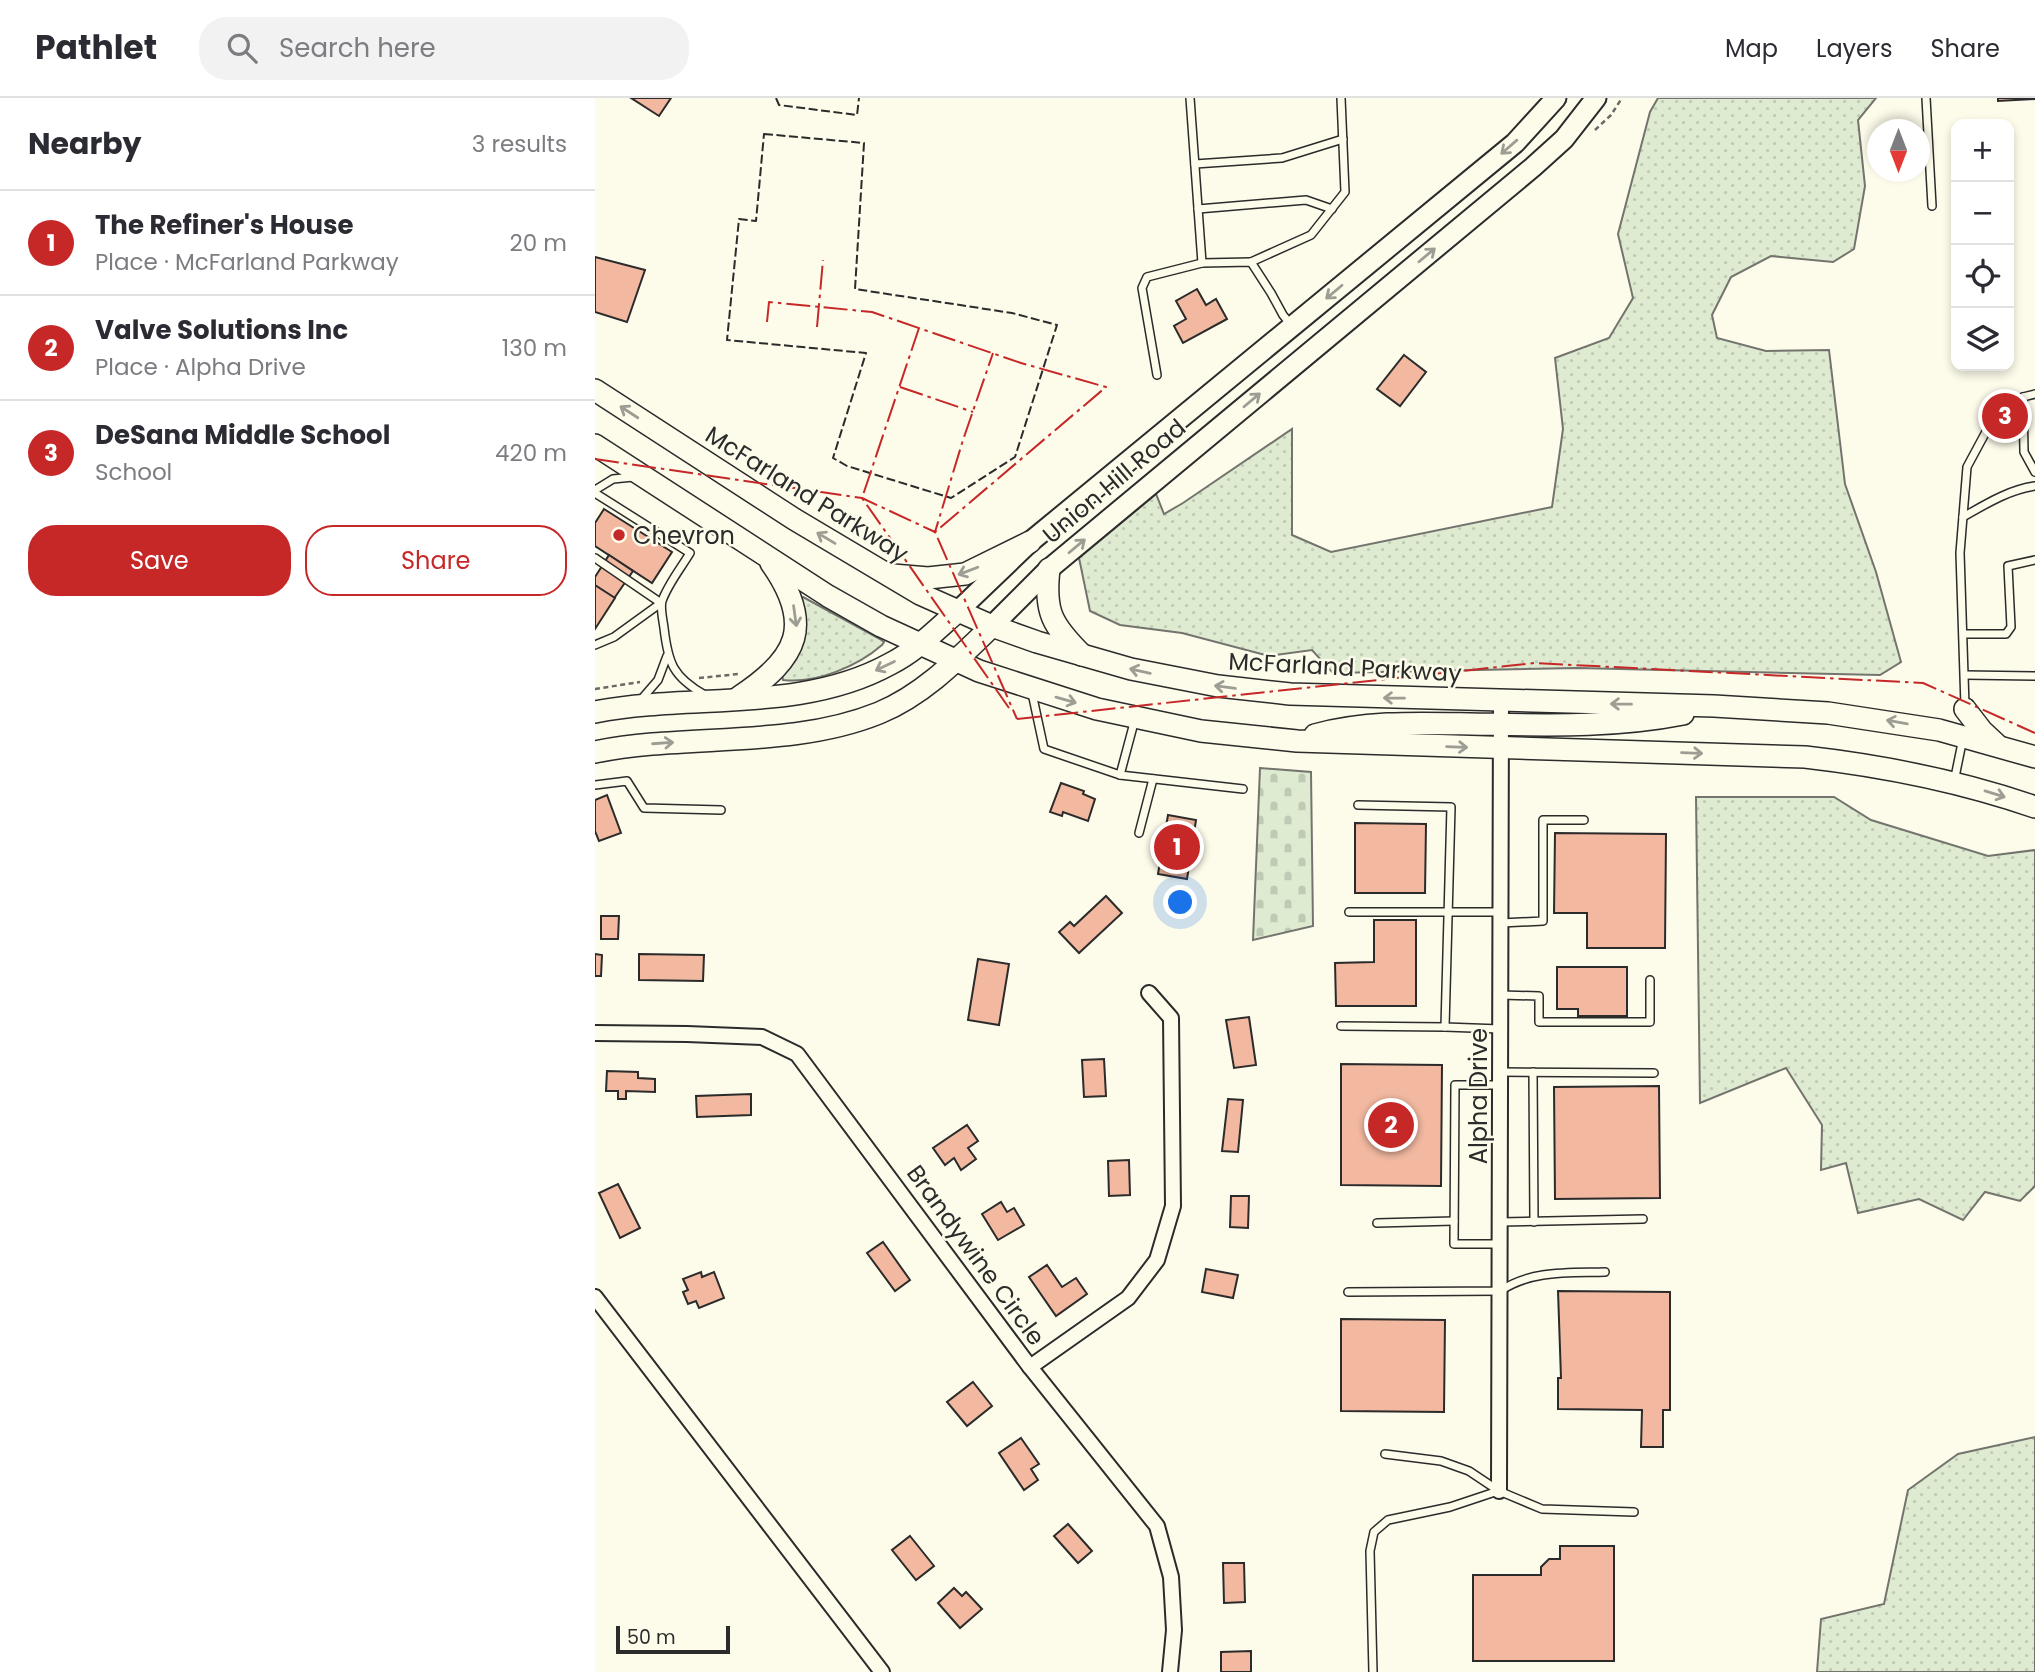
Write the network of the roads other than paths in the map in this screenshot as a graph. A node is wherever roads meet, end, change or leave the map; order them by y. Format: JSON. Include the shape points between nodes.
{"nodes":[{"id":1,"x":1191,"y":98,"type":"edge"},
{"id":2,"x":1341,"y":98,"type":"edge"},
{"id":3,"x":1556,"y":98,"type":"edge"},
{"id":4,"x":1596,"y":98,"type":"edge"},
{"id":5,"x":1926,"y":98,"type":"edge"},
{"id":6,"x":1343,"y":139,"type":"junction"},
{"id":7,"x":1195,"y":164,"type":"junction"},
{"id":8,"x":1932,"y":206,"type":"dead end"},
{"id":9,"x":1198,"y":209,"type":"junction"},
{"id":10,"x":1332,"y":209,"type":"junction"},
{"id":11,"x":1251,"y":262,"type":"junction"},
{"id":12,"x":1202,"y":263,"type":"junction"},
{"id":13,"x":1293,"y":326,"type":"junction"},
{"id":14,"x":1157,"y":375,"type":"dead end"},
{"id":15,"x":595,"y":390,"type":"edge"},
{"id":16,"x":2035,"y":394,"type":"edge"},
{"id":17,"x":2023,"y":397,"type":"junction"},
{"id":18,"x":595,"y":445,"type":"edge"},
{"id":19,"x":2035,"y":472,"type":"edge"},
{"id":20,"x":647,"y":479,"type":"junction"},
{"id":21,"x":2035,"y":486,"type":"edge"},
{"id":22,"x":595,"y":491,"type":"edge"},
{"id":23,"x":1963,"y":517,"type":"junction"},
{"id":24,"x":1030,"y":542,"type":"junction"},
{"id":25,"x":765,"y":556,"type":"junction"},
{"id":26,"x":595,"y":558,"type":"edge"},
{"id":27,"x":2035,"y":560,"type":"edge"},
{"id":28,"x":1049,"y":569,"type":"junction"},
{"id":29,"x":884,"y":574,"type":"junction"},
{"id":30,"x":661,"y":603,"type":"junction"},
{"id":31,"x":958,"y":611,"type":"junction"},
{"id":32,"x":992,"y":626,"type":"junction"},
{"id":33,"x":1964,"y":634,"type":"junction"},
{"id":34,"x":595,"y":645,"type":"edge"},
{"id":35,"x":920,"y":645,"type":"junction"},
{"id":36,"x":667,"y":655,"type":"junction"},
{"id":37,"x":1083,"y":657,"type":"junction"},
{"id":38,"x":956,"y":662,"type":"junction"},
{"id":39,"x":1965,"y":675,"type":"junction"},
{"id":40,"x":2035,"y":676,"type":"edge"},
{"id":41,"x":1031,"y":690,"type":"junction"},
{"id":42,"x":727,"y":699,"type":"junction"},
{"id":43,"x":1501,"y":701,"type":"junction"},
{"id":44,"x":635,"y":706,"type":"junction"},
{"id":45,"x":1714,"y":706,"type":"junction"},
{"id":46,"x":1965,"y":709,"type":"junction"},
{"id":47,"x":595,"y":712,"type":"edge"},
{"id":48,"x":1135,"y":719,"type":"junction"},
{"id":49,"x":1501,"y":724,"type":"junction"},
{"id":50,"x":1964,"y":736,"type":"junction"},
{"id":51,"x":1297,"y":741,"type":"junction"},
{"id":52,"x":1997,"y":745,"type":"junction"},
{"id":53,"x":1501,"y":748,"type":"junction"},
{"id":54,"x":595,"y":752,"type":"edge"},
{"id":55,"x":2035,"y":757,"type":"edge"},
{"id":56,"x":1120,"y":775,"type":"junction"},
{"id":57,"x":1153,"y":779,"type":"junction"},
{"id":58,"x":1954,"y":782,"type":"junction"},
{"id":59,"x":595,"y":785,"type":"edge"},
{"id":60,"x":1243,"y":789,"type":"dead end"},
{"id":61,"x":1358,"y":805,"type":"dead end"},
{"id":62,"x":2035,"y":807,"type":"edge"},
{"id":63,"x":721,"y":810,"type":"dead end"},
{"id":64,"x":1584,"y":820,"type":"dead end"},
{"id":65,"x":1139,"y":833,"type":"dead end"},
{"id":66,"x":1349,"y":912,"type":"dead end"},
{"id":67,"x":1448,"y":912,"type":"junction"},
{"id":68,"x":1501,"y":917,"type":"junction"},
{"id":69,"x":1650,"y":980,"type":"dead end"},
{"id":70,"x":1149,"y":993,"type":"dead end"},
{"id":71,"x":1501,"y":995,"type":"junction"},
{"id":72,"x":1341,"y":1026,"type":"dead end"},
{"id":73,"x":1445,"y":1027,"type":"junction"},
{"id":74,"x":1500,"y":1029,"type":"junction"},
{"id":75,"x":595,"y":1033,"type":"edge"},
{"id":76,"x":1533,"y":1072,"type":"junction"},
{"id":77,"x":1654,"y":1073,"type":"dead end"},
{"id":78,"x":1500,"y":1078,"type":"junction"},
{"id":79,"x":1643,"y":1219,"type":"dead end"},
{"id":80,"x":1454,"y":1221,"type":"junction"},
{"id":81,"x":1500,"y":1222,"type":"junction"},
{"id":82,"x":1534,"y":1222,"type":"junction"},
{"id":83,"x":1377,"y":1223,"type":"dead end"},
{"id":84,"x":1500,"y":1244,"type":"junction"},
{"id":85,"x":1605,"y":1272,"type":"dead end"},
{"id":86,"x":1348,"y":1292,"type":"dead end"},
{"id":87,"x":1500,"y":1292,"type":"junction"},
{"id":88,"x":595,"y":1297,"type":"edge"},
{"id":89,"x":1030,"y":1367,"type":"junction"},
{"id":90,"x":1385,"y":1454,"type":"dead end"},
{"id":91,"x":1499,"y":1490,"type":"junction"},
{"id":92,"x":1634,"y":1512,"type":"dead end"},
{"id":93,"x":882,"y":1672,"type":"edge"},
{"id":94,"x":1170,"y":1672,"type":"edge"},
{"id":95,"x":1373,"y":1672,"type":"edge"}],
"edges":[{"from":1,"to":7,"type":"lane"},
{"from":2,"to":6,"type":"lane"},
{"from":3,"to":13,"type":"street","name":"Union Hill Road","one_way":true,"via":[[1515,143]]},
{"from":28,"to":4,"type":"street","name":"Union Hill Road","one_way":true,"via":[[1533,167],[1565,139]]},
{"from":5,"to":8,"type":"lane"},
{"from":6,"to":7,"type":"lane","via":[[1282,158]]},
{"from":6,"to":10,"type":"lane","via":[[1345,192]]},
{"from":7,"to":9,"type":"lane"},
{"from":9,"to":10,"type":"lane","via":[[1305,200]]},
{"from":9,"to":12,"type":"lane"},
{"from":10,"to":11,"type":"lane","via":[[1311,235]]},
{"from":11,"to":12,"type":"lane"},
{"from":11,"to":13,"type":"lane"},
{"from":12,"to":14,"type":"lane","via":[[1147,277],[1142,288]]},
{"from":13,"to":24,"type":"street","name":"Union Hill Road"},
{"from":29,"to":15,"type":"main road","name":"McFarland Parkway","one_way":true},
{"from":16,"to":17,"type":"lane"},
{"from":17,"to":19,"type":"lane","via":[[2024,453]]},
{"from":17,"to":23,"type":"lane","via":[[1995,415],[1967,467]]},
{"from":18,"to":20,"type":"main road"},
{"from":20,"to":22,"type":"lane","via":[[613,479]]},
{"from":20,"to":25,"type":"main road"},
{"from":21,"to":23,"type":"lane","via":[[2019,488]]},
{"from":22,"to":30,"type":"lane","via":[[690,552]]},
{"from":23,"to":33,"type":"lane"},
{"from":24,"to":29,"type":"main road","one_way":true,"via":[[965,574],[929,578]]},
{"from":24,"to":31,"type":"street","name":"Union Hill Road"},
{"from":25,"to":35,"type":"main road","via":[[852,610]]},
{"from":25,"to":42,"type":"main road","one_way":true,"via":[[792,601],[796,635],[772,672]]},
{"from":26,"to":30,"type":"lane"},
{"from":27,"to":33,"type":"lane","via":[[2008,566],[2011,627],[2006,634]]},
{"from":28,"to":32,"type":"street","name":"Union Hill Road"},
{"from":28,"to":37,"type":"main road","via":[[1049,607],[1055,624]]},
{"from":29,"to":31,"type":"main road","name":"McFarland Parkway"},
{"from":30,"to":34,"type":"lane"},
{"from":30,"to":36,"type":"lane"},
{"from":31,"to":32,"type":"main road","name":"McFarland Parkway"},
{"from":31,"to":35,"type":"main road","name":"Union Hill Road"},
{"from":32,"to":37,"type":"main road","name":"McFarland Parkway"},
{"from":32,"to":38,"type":"main road","name":"Union Hill Road"},
{"from":33,"to":39,"type":"lane"},
{"from":35,"to":38,"type":"main road"},
{"from":35,"to":42,"type":"main road","name":"Union Hill Road","one_way":true,"via":[[891,664],[839,685]]},
{"from":36,"to":42,"type":"lane","via":[[681,679],[697,691]]},
{"from":36,"to":44,"type":"lane","via":[[658,680]]},
{"from":43,"to":37,"type":"main road","name":"McFarland Parkway","one_way":true,"via":[[1254,691]]},
{"from":38,"to":41,"type":"main road"},
{"from":54,"to":38,"type":"main road","name":"Union Hill Road","one_way":true,"via":[[802,732],[855,721],[903,701]]},
{"from":39,"to":40,"type":"lane"},
{"from":39,"to":46,"type":"lane"},
{"from":41,"to":48,"type":"main road","one_way":true},
{"from":41,"to":56,"type":"lane","via":[[1044,749]]},
{"from":42,"to":44,"type":"main road","name":"Union Hill Road"},
{"from":45,"to":43,"type":"main road","name":"McFarland Parkway","one_way":true},
{"from":43,"to":49,"type":"street","name":"Alpha Drive"},
{"from":44,"to":47,"type":"main road","name":"Union Hill Road"},
{"from":45,"to":49,"type":"main road","via":[[1675,716],[1591,726]]},
{"from":50,"to":45,"type":"main road","name":"McFarland Parkway","one_way":true,"via":[[1828,713]]},
{"from":46,"to":50,"type":"lane"},
{"from":46,"to":52,"type":"main road"},
{"from":48,"to":51,"type":"main road"},
{"from":48,"to":56,"type":"lane"},
{"from":49,"to":51,"type":"main road","via":[[1389,722]]},
{"from":49,"to":53,"type":"street","name":"Alpha Drive"},
{"from":50,"to":52,"type":"main road","name":"McFarland Parkway"},
{"from":50,"to":58,"type":"lane"},
{"from":51,"to":53,"type":"main road","one_way":true},
{"from":52,"to":55,"type":"main road","name":"McFarland Parkway"},
{"from":53,"to":58,"type":"main road","one_way":true,"via":[[1805,757]]},
{"from":53,"to":68,"type":"street","name":"Alpha Drive"},
{"from":56,"to":57,"type":"lane"},
{"from":57,"to":60,"type":"lane"},
{"from":57,"to":65,"type":"lane"},
{"from":58,"to":62,"type":"main road","one_way":true},
{"from":59,"to":63,"type":"lane","via":[[627,781],[644,808]]},
{"from":61,"to":67,"type":"lane","via":[[1451,807]]},
{"from":64,"to":68,"type":"lane","via":[[1543,820],[1543,921]]},
{"from":66,"to":67,"type":"lane"},
{"from":67,"to":68,"type":"lane"},
{"from":67,"to":73,"type":"lane"},
{"from":68,"to":71,"type":"street","name":"Alpha Drive"},
{"from":69,"to":71,"type":"lane","via":[[1650,1022],[1539,1022],[1539,996]]},
{"from":70,"to":89,"type":"street","via":[[1171,1018],[1173,1206],[1157,1260],[1128,1298]]},
{"from":71,"to":74,"type":"street","name":"Alpha Drive"},
{"from":72,"to":73,"type":"lane"},
{"from":73,"to":74,"type":"lane"},
{"from":74,"to":78,"type":"street","name":"Alpha Drive"},
{"from":75,"to":89,"type":"street","name":"Brandywine Circle","via":[[762,1037],[797,1054]]},
{"from":76,"to":77,"type":"lane"},
{"from":76,"to":78,"type":"lane"},
{"from":76,"to":82,"type":"lane"},
{"from":78,"to":80,"type":"lane","via":[[1455,1085]]},
{"from":78,"to":81,"type":"street","name":"Alpha Drive"},
{"from":79,"to":82,"type":"lane"},
{"from":80,"to":83,"type":"lane"},
{"from":80,"to":84,"type":"lane","via":[[1454,1244]]},
{"from":81,"to":82,"type":"lane"},
{"from":81,"to":84,"type":"street","name":"Alpha Drive"},
{"from":84,"to":87,"type":"street","name":"Alpha Drive"},
{"from":85,"to":87,"type":"lane","via":[[1545,1273],[1515,1281]]},
{"from":86,"to":87,"type":"lane"},
{"from":87,"to":91,"type":"street","name":"Alpha Drive"},
{"from":88,"to":93,"type":"street"},
{"from":89,"to":94,"type":"street","name":"Brandywine Circle","via":[[1157,1526],[1171,1577],[1174,1630]]},
{"from":90,"to":91,"type":"lane","via":[[1441,1461],[1469,1471]]},
{"from":91,"to":92,"type":"lane","via":[[1542,1509]]},
{"from":91,"to":95,"type":"lane","via":[[1451,1507],[1388,1520],[1374,1532],[1370,1551]]}]}
